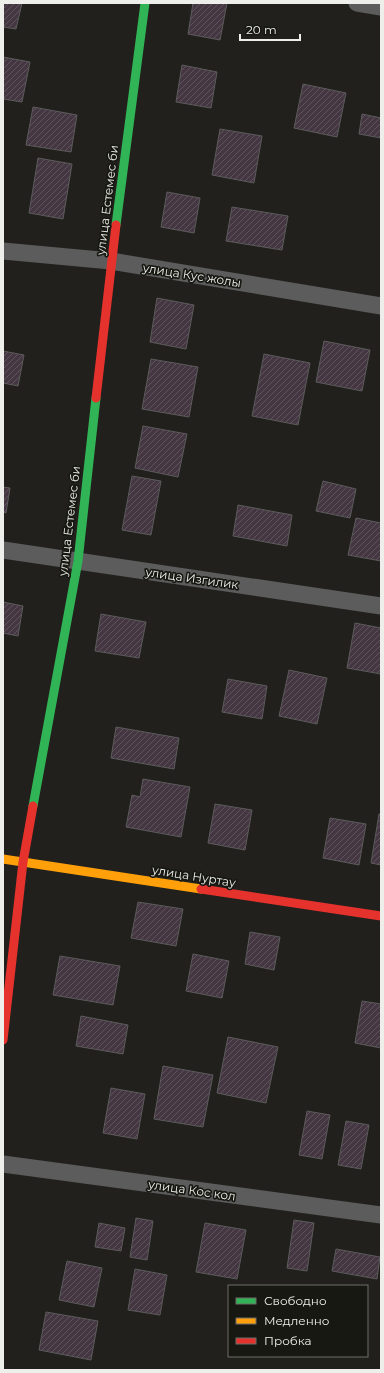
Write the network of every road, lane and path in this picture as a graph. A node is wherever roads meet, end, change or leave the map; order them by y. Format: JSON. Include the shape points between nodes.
{"nodes":[{"id":1,"x":144,"y":3,"type":"edge"},
{"id":2,"x":357,"y":3,"type":"edge"},
{"id":3,"x":381,"y":7,"type":"edge"},
{"id":4,"x":3,"y":251,"type":"edge"},
{"id":5,"x":111,"y":262,"type":"junction"},
{"id":6,"x":381,"y":306,"type":"edge"},
{"id":7,"x":3,"y":550,"type":"edge"},
{"id":8,"x":78,"y":561,"type":"junction"},
{"id":9,"x":381,"y":606,"type":"edge"},
{"id":10,"x":3,"y":859,"type":"edge"},
{"id":11,"x":23,"y":862,"type":"junction"},
{"id":12,"x":381,"y":916,"type":"edge"},
{"id":13,"x":3,"y":1040,"type":"edge"},
{"id":14,"x":3,"y":1164,"type":"edge"},
{"id":15,"x":381,"y":1215,"type":"edge"}],
"edges":[{"from":1,"to":5,"type":"street","name":"улица Естемес би"},
{"from":2,"to":3,"type":"street"},
{"from":4,"to":5,"type":"street","name":"улица Кус жолы"},
{"from":5,"to":6,"type":"street","name":"улица Кус жолы"},
{"from":5,"to":8,"type":"street","name":"улица Естемес би"},
{"from":7,"to":8,"type":"street","name":"улица Изгилик"},
{"from":8,"to":9,"type":"street","name":"улица Изгилик"},
{"from":8,"to":11,"type":"street","name":"улица Естемес би"},
{"from":10,"to":11,"type":"street","name":"улица Нуртау"},
{"from":11,"to":12,"type":"street","name":"улица Нуртау"},
{"from":11,"to":13,"type":"street","name":"улица Естемес би"},
{"from":14,"to":15,"type":"street","name":"улица Кос кол"}]}
